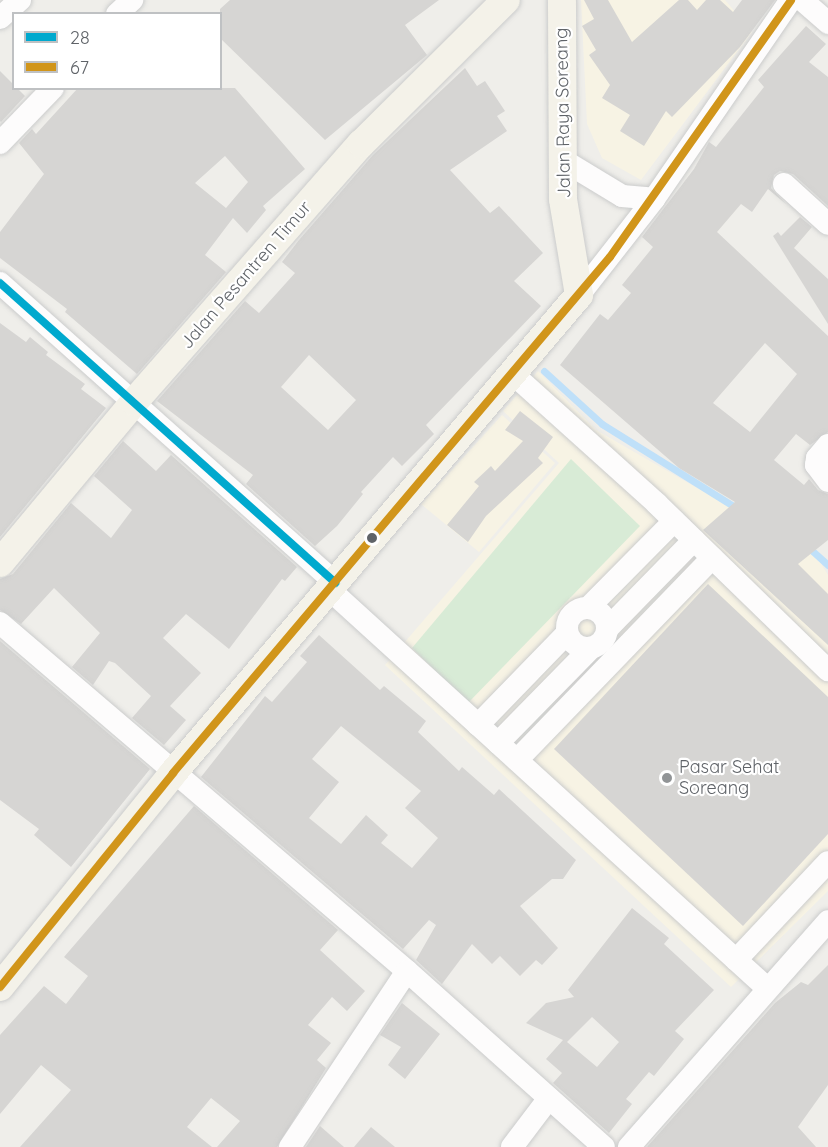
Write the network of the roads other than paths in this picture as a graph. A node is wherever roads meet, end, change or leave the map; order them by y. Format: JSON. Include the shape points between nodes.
{"nodes":[{"id":1,"x":20,"y":0,"type":"edge"},
{"id":2,"x":132,"y":0,"type":"edge"},
{"id":3,"x":562,"y":0,"type":"edge"},
{"id":4,"x":791,"y":0,"type":"edge"},
{"id":5,"x":802,"y":0,"type":"edge"},
{"id":6,"x":502,"y":2,"type":"edge"},
{"id":7,"x":119,"y":12,"type":"edge"},
{"id":8,"x":0,"y":18,"type":"edge"},
{"id":9,"x":828,"y":23,"type":"edge"},
{"id":10,"x":51,"y":90,"type":"edge"},
{"id":11,"x":0,"y":143,"type":"edge"},
{"id":12,"x":561,"y":159,"type":"junction"},
{"id":13,"x":784,"y":183,"type":"dead end"},
{"id":14,"x":654,"y":199,"type":"junction"},
{"id":15,"x":828,"y":224,"type":"edge"},
{"id":16,"x":0,"y":283,"type":"edge"},
{"id":17,"x":579,"y":296,"type":"junction"},
{"id":18,"x":514,"y":375,"type":"junction"},
{"id":19,"x":134,"y":402,"type":"junction"},
{"id":20,"x":828,"y":445,"type":"edge"},
{"id":21,"x":828,"y":481,"type":"edge"},
{"id":22,"x":674,"y":521,"type":"junction"},
{"id":23,"x":694,"y":540,"type":"junction"},
{"id":24,"x":712,"y":558,"type":"junction"},
{"id":25,"x":0,"y":563,"type":"edge"},
{"id":26,"x":333,"y":587,"type":"junction"},
{"id":27,"x":589,"y":607,"type":"junction"},
{"id":28,"x":0,"y":623,"type":"edge"},
{"id":29,"x":608,"y":628,"type":"junction"},
{"id":30,"x":567,"y":633,"type":"junction"},
{"id":31,"x":590,"y":649,"type":"junction"},
{"id":32,"x":828,"y":670,"type":"edge"},
{"id":33,"x":478,"y":725,"type":"junction"},
{"id":34,"x":498,"y":743,"type":"junction"},
{"id":35,"x":517,"y":760,"type":"junction"},
{"id":36,"x":173,"y":773,"type":"junction"},
{"id":37,"x":828,"y":862,"type":"edge"},
{"id":38,"x":828,"y":921,"type":"edge"},
{"id":39,"x":736,"y":960,"type":"junction"},
{"id":40,"x":407,"y":972,"type":"junction"},
{"id":41,"x":0,"y":987,"type":"edge"},
{"id":42,"x":767,"y":988,"type":"junction"},
{"id":43,"x":549,"y":1098,"type":"junction"},
{"id":44,"x":290,"y":1147,"type":"edge"},
{"id":45,"x":512,"y":1147,"type":"edge"},
{"id":46,"x":604,"y":1147,"type":"edge"},
{"id":47,"x":628,"y":1147,"type":"edge"}],
"edges":[{"from":1,"to":8,"type":"street"},
{"from":2,"to":7,"type":"street"},
{"from":3,"to":12,"type":"main road","name":"Jalan Raya Soreang"},
{"from":4,"to":14,"type":"street"},
{"from":5,"to":9,"type":"street"},
{"from":6,"to":19,"type":"main road","name":"Jalan Pesantren Timur","via":[[361,144]]},
{"from":10,"to":11,"type":"street"},
{"from":12,"to":14,"type":"street","via":[[622,196]]},
{"from":12,"to":17,"type":"main road","name":"Jalan Raya Soreang","via":[[565,217]]},
{"from":13,"to":15,"type":"street"},
{"from":14,"to":17,"type":"street"},
{"from":16,"to":19,"type":"street"},
{"from":17,"to":18,"type":"main road"},
{"from":18,"to":22,"type":"street"},
{"from":18,"to":26,"type":"main road"},
{"from":19,"to":25,"type":"main road","name":"Jalan Pesantren Timur"},
{"from":19,"to":26,"type":"street"},
{"from":20,"to":21,"type":"street","via":[[816,465]]},
{"from":22,"to":23,"type":"street"},
{"from":22,"to":27,"type":"street"},
{"from":23,"to":24,"type":"street"},
{"from":23,"to":29,"type":"street"},
{"from":24,"to":32,"type":"street"},
{"from":24,"to":35,"type":"street"},
{"from":26,"to":33,"type":"street"},
{"from":26,"to":36,"type":"main road"},
{"from":27,"to":29,"type":"street","via":[[599,611]]},
{"from":27,"to":30,"type":"street","via":[[572,615]]},
{"from":28,"to":36,"type":"street"},
{"from":29,"to":31,"type":"street","via":[[599,645]]},
{"from":30,"to":31,"type":"street","via":[[580,647]]},
{"from":30,"to":33,"type":"street"},
{"from":31,"to":34,"type":"street"},
{"from":33,"to":34,"type":"street"},
{"from":34,"to":35,"type":"street"},
{"from":35,"to":39,"type":"street"},
{"from":36,"to":40,"type":"street"},
{"from":36,"to":41,"type":"main road"},
{"from":37,"to":39,"type":"street"},
{"from":38,"to":42,"type":"street"},
{"from":39,"to":42,"type":"street"},
{"from":40,"to":43,"type":"street"},
{"from":40,"to":44,"type":"street"},
{"from":42,"to":47,"type":"street"},
{"from":43,"to":45,"type":"street"},
{"from":43,"to":46,"type":"street"}]}
